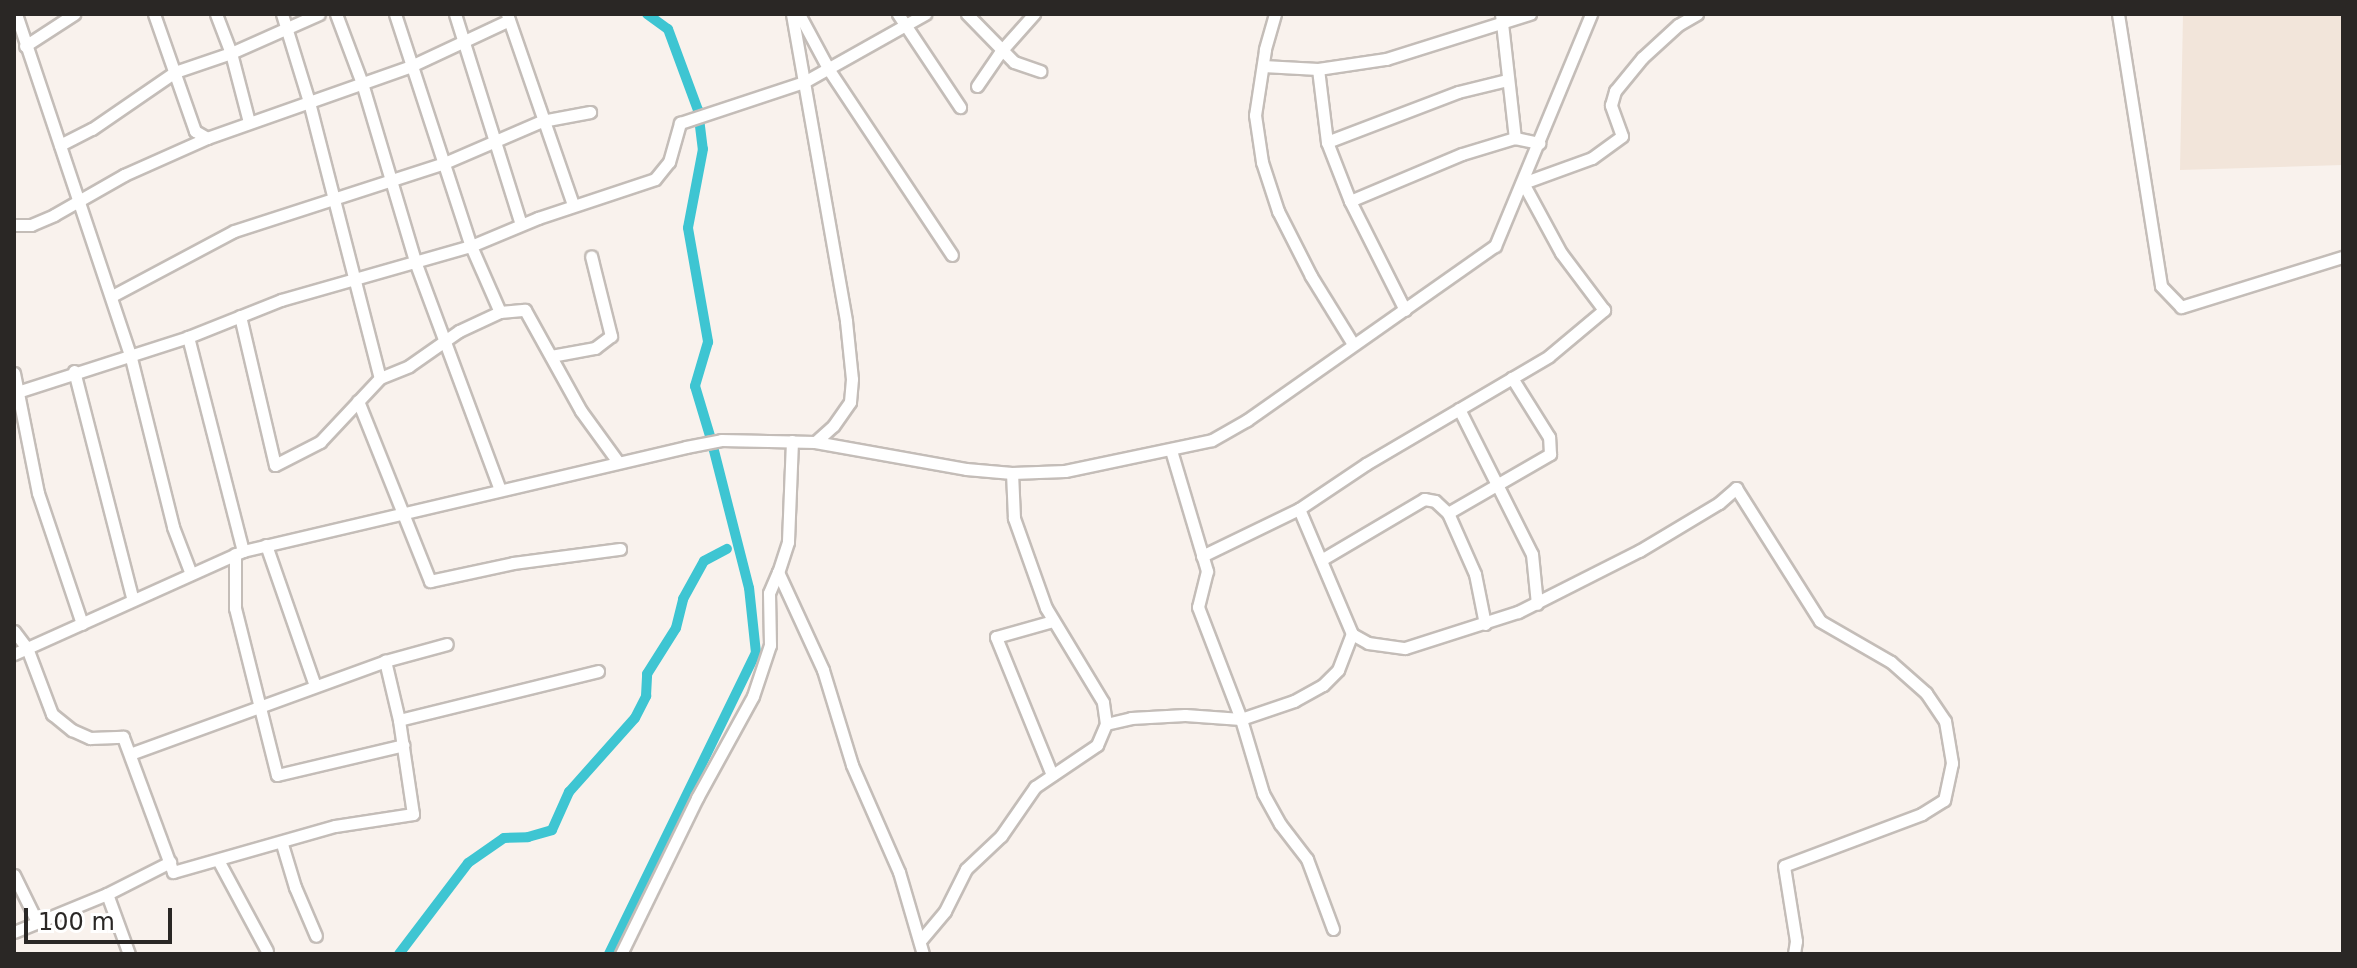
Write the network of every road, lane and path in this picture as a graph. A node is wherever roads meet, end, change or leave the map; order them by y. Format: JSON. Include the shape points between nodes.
{"nodes":[{"id":1,"x":16,"y":14,"type":"edge"},
{"id":2,"x":74,"y":14,"type":"edge"},
{"id":3,"x":154,"y":14,"type":"edge"},
{"id":4,"x":216,"y":14,"type":"edge"},
{"id":5,"x":282,"y":14,"type":"edge"},
{"id":6,"x":319,"y":14,"type":"edge"},
{"id":7,"x":336,"y":14,"type":"edge"},
{"id":8,"x":395,"y":14,"type":"edge"},
{"id":9,"x":455,"y":14,"type":"edge"},
{"id":10,"x":792,"y":14,"type":"edge"},
{"id":11,"x":799,"y":14,"type":"edge"},
{"id":12,"x":898,"y":14,"type":"edge"},
{"id":13,"x":925,"y":14,"type":"edge"},
{"id":14,"x":967,"y":14,"type":"edge"},
{"id":15,"x":1034,"y":14,"type":"edge"},
{"id":16,"x":1275,"y":14,"type":"edge"},
{"id":17,"x":1530,"y":14,"type":"edge"},
{"id":18,"x":1591,"y":14,"type":"edge"},
{"id":19,"x":1697,"y":14,"type":"edge"},
{"id":20,"x":2118,"y":14,"type":"edge"},
{"id":21,"x":508,"y":17,"type":"edge"},
{"id":22,"x":1502,"y":19,"type":"edge"},
{"id":23,"x":905,"y":25,"type":"junction"},
{"id":24,"x":286,"y":29,"type":"junction"},
{"id":25,"x":464,"y":41,"type":"junction"},
{"id":26,"x":21,"y":42,"type":"edge"},
{"id":27,"x":1001,"y":51,"type":"junction"},
{"id":28,"x":231,"y":53,"type":"junction"},
{"id":29,"x":411,"y":66,"type":"junction"},
{"id":30,"x":1263,"y":66,"type":"junction"},
{"id":31,"x":1318,"y":69,"type":"junction"},
{"id":32,"x":829,"y":70,"type":"junction"},
{"id":33,"x":1040,"y":71,"type":"dead end"},
{"id":34,"x":175,"y":72,"type":"junction"},
{"id":35,"x":1507,"y":80,"type":"junction"},
{"id":36,"x":804,"y":82,"type":"junction"},
{"id":37,"x":362,"y":83,"type":"junction"},
{"id":38,"x":977,"y":86,"type":"dead end"},
{"id":39,"x":309,"y":102,"type":"junction"},
{"id":40,"x":960,"y":107,"type":"dead end"},
{"id":41,"x":590,"y":112,"type":"dead end"},
{"id":42,"x":542,"y":121,"type":"junction"},
{"id":43,"x":249,"y":122,"type":"junction"},
{"id":44,"x":207,"y":138,"type":"junction"},
{"id":45,"x":1515,"y":138,"type":"junction"},
{"id":46,"x":1327,"y":142,"type":"junction"},
{"id":47,"x":494,"y":143,"type":"junction"},
{"id":48,"x":1539,"y":143,"type":"junction"},
{"id":49,"x":60,"y":145,"type":"junction"},
{"id":50,"x":442,"y":164,"type":"junction"},
{"id":51,"x":389,"y":181,"type":"junction"},
{"id":52,"x":1523,"y":183,"type":"junction"},
{"id":53,"x":333,"y":197,"type":"junction"},
{"id":54,"x":1350,"y":201,"type":"junction"},
{"id":55,"x":80,"y":202,"type":"junction"},
{"id":56,"x":573,"y":205,"type":"junction"},
{"id":57,"x":521,"y":224,"type":"junction"},
{"id":58,"x":14,"y":225,"type":"edge"},
{"id":59,"x":471,"y":246,"type":"junction"},
{"id":60,"x":952,"y":255,"type":"dead end"},
{"id":61,"x":591,"y":256,"type":"dead end"},
{"id":62,"x":2343,"y":257,"type":"edge"},
{"id":63,"x":416,"y":264,"type":"junction"},
{"id":64,"x":356,"y":282,"type":"junction"},
{"id":65,"x":112,"y":296,"type":"junction"},
{"id":66,"x":1405,"y":310,"type":"junction"},
{"id":67,"x":500,"y":312,"type":"junction"},
{"id":68,"x":240,"y":316,"type":"junction"},
{"id":69,"x":188,"y":337,"type":"junction"},
{"id":70,"x":445,"y":341,"type":"junction"},
{"id":71,"x":1353,"y":344,"type":"junction"},
{"id":72,"x":130,"y":354,"type":"junction"},
{"id":73,"x":551,"y":356,"type":"junction"},
{"id":74,"x":74,"y":371,"type":"junction"},
{"id":75,"x":14,"y":373,"type":"edge"},
{"id":76,"x":380,"y":378,"type":"junction"},
{"id":77,"x":1512,"y":378,"type":"junction"},
{"id":78,"x":16,"y":392,"type":"edge"},
{"id":79,"x":358,"y":401,"type":"junction"},
{"id":80,"x":1459,"y":409,"type":"junction"},
{"id":81,"x":792,"y":441,"type":"junction"},
{"id":82,"x":815,"y":442,"type":"junction"},
{"id":83,"x":1171,"y":450,"type":"junction"},
{"id":84,"x":618,"y":462,"type":"junction"},
{"id":85,"x":1012,"y":473,"type":"junction"},
{"id":86,"x":1498,"y":485,"type":"junction"},
{"id":87,"x":500,"y":490,"type":"junction"},
{"id":88,"x":1299,"y":509,"type":"junction"},
{"id":89,"x":405,"y":513,"type":"junction"},
{"id":90,"x":1448,"y":513,"type":"junction"},
{"id":91,"x":266,"y":545,"type":"junction"},
{"id":92,"x":620,"y":549,"type":"dead end"},
{"id":93,"x":239,"y":553,"type":"junction"},
{"id":94,"x":1202,"y":556,"type":"junction"},
{"id":95,"x":1321,"y":560,"type":"junction"},
{"id":96,"x":778,"y":572,"type":"junction"},
{"id":97,"x":191,"y":574,"type":"junction"},
{"id":98,"x":133,"y":600,"type":"junction"},
{"id":99,"x":1537,"y":604,"type":"junction"},
{"id":100,"x":1053,"y":621,"type":"junction"},
{"id":101,"x":82,"y":624,"type":"junction"},
{"id":102,"x":1485,"y":624,"type":"junction"},
{"id":103,"x":14,"y":631,"type":"edge"},
{"id":104,"x":1352,"y":634,"type":"junction"},
{"id":105,"x":447,"y":644,"type":"dead end"},
{"id":106,"x":27,"y":648,"type":"junction"},
{"id":107,"x":14,"y":654,"type":"edge"},
{"id":108,"x":385,"y":661,"type":"junction"},
{"id":109,"x":598,"y":671,"type":"dead end"},
{"id":110,"x":315,"y":686,"type":"junction"},
{"id":111,"x":261,"y":708,"type":"junction"},
{"id":112,"x":1241,"y":719,"type":"junction"},
{"id":113,"x":399,"y":720,"type":"junction"},
{"id":114,"x":1106,"y":724,"type":"junction"},
{"id":115,"x":404,"y":745,"type":"junction"},
{"id":116,"x":130,"y":754,"type":"junction"},
{"id":117,"x":1052,"y":775,"type":"junction"},
{"id":118,"x":282,"y":844,"type":"junction"},
{"id":119,"x":218,"y":860,"type":"junction"},
{"id":120,"x":170,"y":862,"type":"junction"},
{"id":121,"x":14,"y":875,"type":"edge"},
{"id":122,"x":107,"y":894,"type":"junction"},
{"id":123,"x":37,"y":922,"type":"junction"},
{"id":124,"x":1333,"y":929,"type":"dead end"},
{"id":125,"x":14,"y":932,"type":"edge"},
{"id":126,"x":316,"y":936,"type":"dead end"},
{"id":127,"x":920,"y":941,"type":"junction"},
{"id":128,"x":267,"y":951,"type":"dead end"},
{"id":129,"x":129,"y":954,"type":"edge"},
{"id":130,"x":621,"y":954,"type":"edge"},
{"id":131,"x":923,"y":954,"type":"edge"},
{"id":132,"x":1794,"y":954,"type":"edge"}],
"edges":[{"from":1,"to":26,"type":"street"},
{"from":2,"to":26,"type":"street"},
{"from":3,"to":34,"type":"street"},
{"from":4,"to":28,"type":"street"},
{"from":5,"to":24,"type":"street"},
{"from":6,"to":24,"type":"street"},
{"from":7,"to":37,"type":"street"},
{"from":8,"to":29,"type":"street"},
{"from":9,"to":25,"type":"street"},
{"from":10,"to":36,"type":"street"},
{"from":11,"to":32,"type":"street"},
{"from":12,"to":23,"type":"street"},
{"from":13,"to":23,"type":"street"},
{"from":14,"to":27,"type":"street"},
{"from":15,"to":27,"type":"street"},
{"from":16,"to":30,"type":"street"},
{"from":17,"to":22,"type":"street"},
{"from":18,"to":48,"type":"street"},
{"from":19,"to":52,"type":"street","via":[[1642,58],[1615,91],[1611,105],[1622,136],[1592,158]]},
{"from":20,"to":62,"type":"street","via":[[2161,286],[2181,307]]},
{"from":21,"to":25,"type":"street"},
{"from":21,"to":42,"type":"street"},
{"from":22,"to":31,"type":"street","via":[[1386,59]]},
{"from":22,"to":35,"type":"street"},
{"from":23,"to":32,"type":"street"},
{"from":23,"to":40,"type":"street"},
{"from":24,"to":28,"type":"street"},
{"from":24,"to":39,"type":"street"},
{"from":25,"to":29,"type":"street"},
{"from":25,"to":47,"type":"street"},
{"from":26,"to":49,"type":"street"},
{"from":27,"to":33,"type":"street"},
{"from":27,"to":38,"type":"street"},
{"from":28,"to":34,"type":"street"},
{"from":28,"to":43,"type":"street"},
{"from":29,"to":37,"type":"street"},
{"from":29,"to":50,"type":"street"},
{"from":30,"to":31,"type":"street"},
{"from":30,"to":71,"type":"street","via":[[1255,115],[1262,162],[1278,211]]},
{"from":31,"to":46,"type":"street"},
{"from":32,"to":36,"type":"street"},
{"from":32,"to":60,"type":"street"},
{"from":34,"to":44,"type":"street","via":[[195,131]]},
{"from":34,"to":49,"type":"street"},
{"from":35,"to":45,"type":"street"},
{"from":35,"to":46,"type":"street","via":[[1458,92]]},
{"from":36,"to":56,"type":"street","via":[[680,123],[669,162],[655,179]]},
{"from":36,"to":82,"type":"street","via":[[852,379],[850,402]]},
{"from":37,"to":39,"type":"street"},
{"from":37,"to":51,"type":"street"},
{"from":39,"to":43,"type":"street"},
{"from":39,"to":53,"type":"street"},
{"from":41,"to":42,"type":"street"},
{"from":42,"to":47,"type":"street"},
{"from":42,"to":56,"type":"street"},
{"from":43,"to":44,"type":"street"},
{"from":44,"to":55,"type":"street","via":[[124,175]]},
{"from":45,"to":48,"type":"street"},
{"from":45,"to":54,"type":"street"},
{"from":46,"to":54,"type":"street"},
{"from":47,"to":50,"type":"street"},
{"from":47,"to":57,"type":"street"},
{"from":48,"to":52,"type":"street"},
{"from":49,"to":55,"type":"street"},
{"from":50,"to":51,"type":"street"},
{"from":50,"to":59,"type":"street"},
{"from":51,"to":53,"type":"street"},
{"from":51,"to":63,"type":"street"},
{"from":52,"to":66,"type":"street","via":[[1495,246]]},
{"from":52,"to":77,"type":"street","via":[[1561,253],[1604,310],[1549,356]]},
{"from":53,"to":64,"type":"street"},
{"from":53,"to":65,"type":"street","via":[[234,231]]},
{"from":54,"to":66,"type":"street"},
{"from":55,"to":58,"type":"street","via":[[31,225]]},
{"from":55,"to":65,"type":"street"},
{"from":56,"to":57,"type":"street"},
{"from":57,"to":59,"type":"street"},
{"from":59,"to":63,"type":"street"},
{"from":59,"to":67,"type":"street"},
{"from":61,"to":73,"type":"street","via":[[611,336],[595,348]]},
{"from":63,"to":64,"type":"street"},
{"from":63,"to":70,"type":"street"},
{"from":64,"to":68,"type":"street"},
{"from":64,"to":76,"type":"street"},
{"from":65,"to":72,"type":"street"},
{"from":66,"to":71,"type":"street"},
{"from":67,"to":70,"type":"street"},
{"from":67,"to":73,"type":"street","via":[[525,310]]},
{"from":68,"to":69,"type":"street"},
{"from":68,"to":79,"type":"street","via":[[275,465],[320,442]]},
{"from":69,"to":72,"type":"street"},
{"from":69,"to":93,"type":"street"},
{"from":70,"to":76,"type":"street"},
{"from":70,"to":87,"type":"street"},
{"from":71,"to":83,"type":"street","via":[[1247,420],[1212,440]]},
{"from":72,"to":74,"type":"street"},
{"from":72,"to":97,"type":"street","via":[[173,527]]},
{"from":73,"to":84,"type":"street","via":[[581,411]]},
{"from":74,"to":78,"type":"street"},
{"from":74,"to":98,"type":"street"},
{"from":75,"to":78,"type":"street"},
{"from":76,"to":79,"type":"street"},
{"from":77,"to":80,"type":"street"},
{"from":77,"to":86,"type":"street","via":[[1549,437],[1550,454]]},
{"from":78,"to":101,"type":"street","via":[[38,493]]},
{"from":79,"to":89,"type":"street"},
{"from":80,"to":86,"type":"street"},
{"from":80,"to":88,"type":"street"},
{"from":81,"to":82,"type":"street"},
{"from":81,"to":84,"type":"street","via":[[721,440]]},
{"from":81,"to":96,"type":"street","via":[[788,542]]},
{"from":82,"to":85,"type":"street"},
{"from":83,"to":85,"type":"street","via":[[1065,471]]},
{"from":83,"to":94,"type":"street"},
{"from":84,"to":87,"type":"street"},
{"from":85,"to":100,"type":"street","via":[[1014,518]]},
{"from":86,"to":90,"type":"street"},
{"from":86,"to":99,"type":"street","via":[[1532,554]]},
{"from":87,"to":89,"type":"street"},
{"from":88,"to":94,"type":"street"},
{"from":88,"to":95,"type":"street"},
{"from":89,"to":91,"type":"street"},
{"from":89,"to":92,"type":"street","via":[[430,581]]},
{"from":90,"to":95,"type":"street","via":[[1424,499]]},
{"from":90,"to":102,"type":"street","via":[[1475,574]]},
{"from":91,"to":93,"type":"street"},
{"from":91,"to":110,"type":"street"},
{"from":93,"to":97,"type":"street"},
{"from":93,"to":111,"type":"street","via":[[235,608]]},
{"from":94,"to":112,"type":"street","via":[[1207,571],[1198,607]]},
{"from":95,"to":104,"type":"street"},
{"from":96,"to":127,"type":"street","via":[[823,670],[852,765],[899,872]]},
{"from":96,"to":130,"type":"street","via":[[769,593],[770,645],[753,696]]},
{"from":97,"to":98,"type":"street"},
{"from":98,"to":101,"type":"street"},
{"from":99,"to":102,"type":"street"},
{"from":99,"to":132,"type":"street","via":[[1639,551],[1736,488],[1820,621],[1891,662],[1926,693],[1945,721],[1952,763],[1944,800],[1889,828],[1784,866]]},
{"from":100,"to":114,"type":"street","via":[[1103,702]]},
{"from":100,"to":117,"type":"street","via":[[996,637]]},
{"from":101,"to":106,"type":"street"},
{"from":102,"to":104,"type":"street","via":[[1405,648],[1368,643]]},
{"from":103,"to":106,"type":"street"},
{"from":104,"to":112,"type":"street","via":[[1338,670],[1323,685]]},
{"from":105,"to":108,"type":"street"},
{"from":106,"to":107,"type":"street"},
{"from":106,"to":116,"type":"street","via":[[52,714],[90,738],[123,737]]},
{"from":108,"to":110,"type":"street"},
{"from":108,"to":113,"type":"street"},
{"from":109,"to":113,"type":"street"},
{"from":110,"to":111,"type":"street"},
{"from":111,"to":115,"type":"street","via":[[277,775]]},
{"from":111,"to":116,"type":"street"},
{"from":112,"to":114,"type":"street","via":[[1185,715]]},
{"from":112,"to":124,"type":"street","via":[[1263,793],[1307,859]]},
{"from":113,"to":115,"type":"street"},
{"from":114,"to":117,"type":"street","via":[[1097,745]]},
{"from":115,"to":118,"type":"street","via":[[413,814],[335,826]]},
{"from":116,"to":120,"type":"street"},
{"from":117,"to":127,"type":"street","via":[[1035,787],[1001,836],[966,869],[945,911]]},
{"from":118,"to":119,"type":"street"},
{"from":118,"to":126,"type":"street"},
{"from":119,"to":120,"type":"street","via":[[173,872]]},
{"from":119,"to":128,"type":"street"},
{"from":120,"to":122,"type":"street"},
{"from":121,"to":123,"type":"street"},
{"from":122,"to":123,"type":"street"},
{"from":122,"to":129,"type":"street"},
{"from":123,"to":125,"type":"street"},
{"from":127,"to":131,"type":"street"}]}
